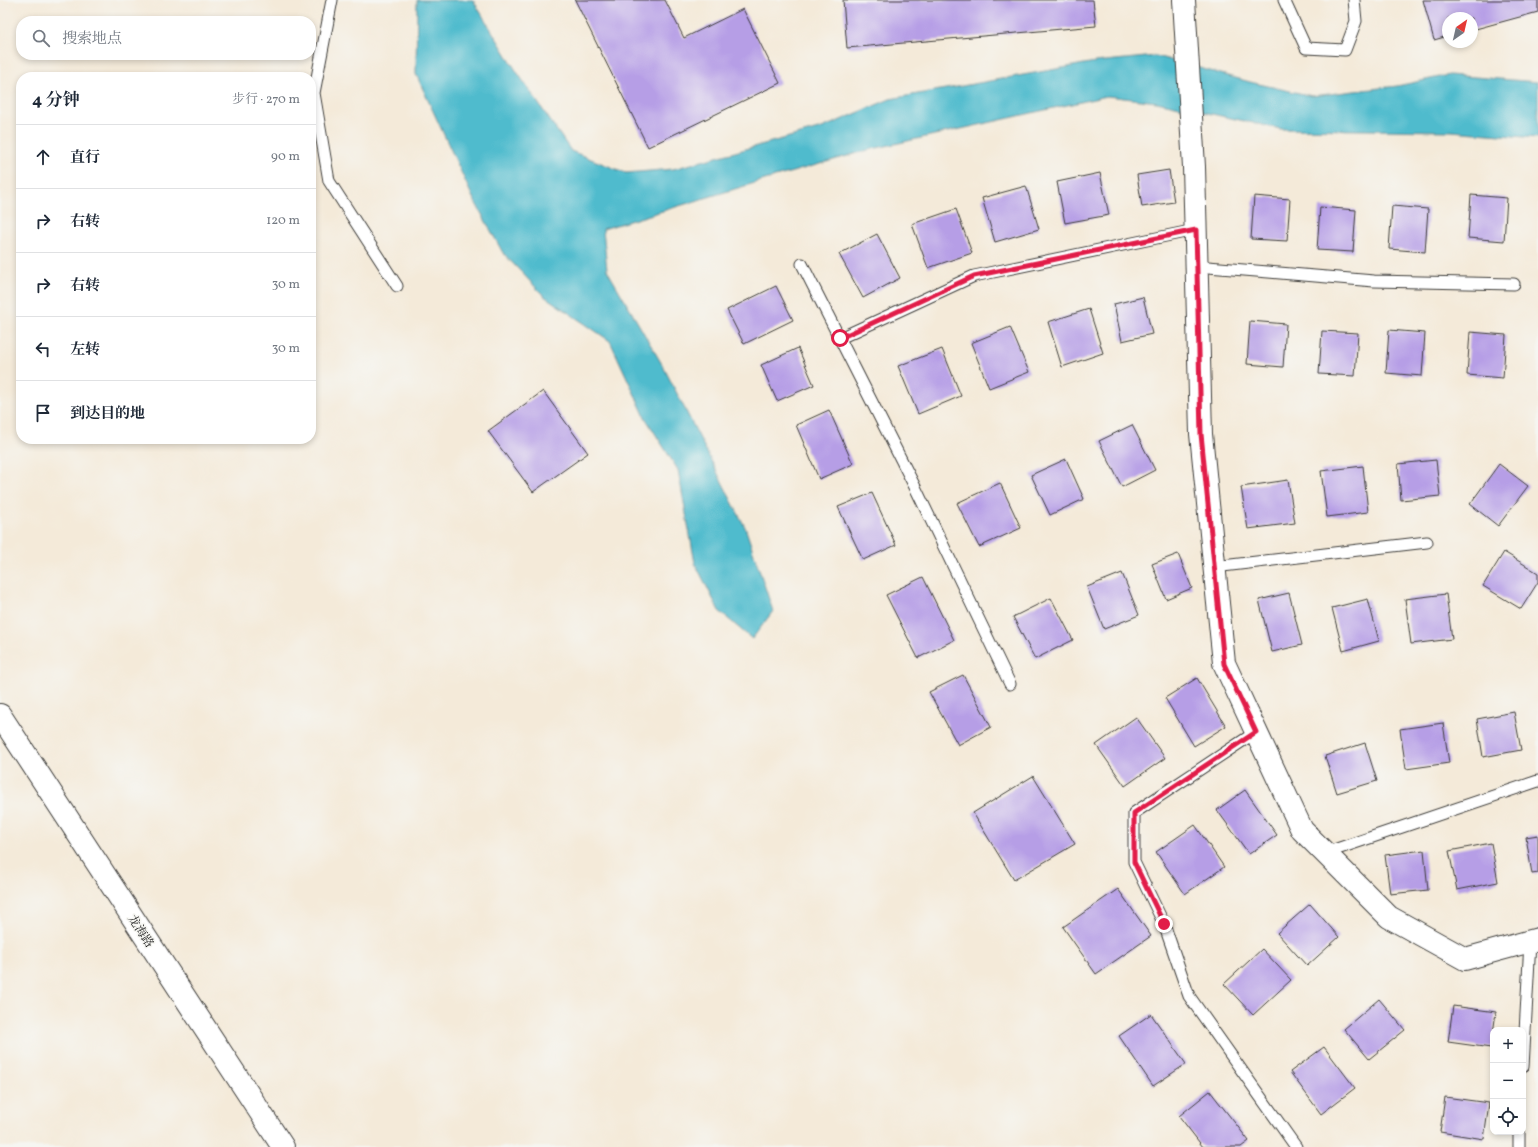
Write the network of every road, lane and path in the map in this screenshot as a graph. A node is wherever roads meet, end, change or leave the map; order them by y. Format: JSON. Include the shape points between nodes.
{"nodes":[{"id":1,"x":332,"y":0,"type":"edge"},
{"id":2,"x":1284,"y":0,"type":"edge"},
{"id":3,"x":1354,"y":0,"type":"edge"},
{"id":4,"x":1184,"y":10,"type":"edge"},
{"id":5,"x":316,"y":83,"type":"edge"},
{"id":6,"x":316,"y":105,"type":"edge"},
{"id":7,"x":1196,"y":230,"type":"junction"},
{"id":8,"x":802,"y":264,"type":"dead end"},
{"id":9,"x":1196,"y":266,"type":"junction"},
{"id":10,"x":1514,"y":284,"type":"dead end"},
{"id":11,"x":397,"y":286,"type":"dead end"},
{"id":12,"x":840,"y":338,"type":"junction"},
{"id":13,"x":1427,"y":542,"type":"dead end"},
{"id":14,"x":1214,"y":567,"type":"junction"},
{"id":15,"x":1010,"y":684,"type":"dead end"},
{"id":16,"x":0,"y":715,"type":"edge"},
{"id":17,"x":1256,"y":732,"type":"junction"},
{"id":18,"x":1538,"y":780,"type":"edge"},
{"id":19,"x":1325,"y":852,"type":"junction"},
{"id":20,"x":1534,"y":941,"type":"edge"},
{"id":21,"x":1523,"y":1063,"type":"edge"},
{"id":22,"x":1519,"y":1135,"type":"edge"},
{"id":23,"x":283,"y":1147,"type":"edge"},
{"id":24,"x":1296,"y":1147,"type":"edge"},
{"id":25,"x":1519,"y":1147,"type":"edge"}],
"edges":[{"from":1,"to":5,"type":"lane"},
{"from":2,"to":3,"type":"lane","via":[[1306,48],[1345,50],[1356,21]]},
{"from":4,"to":7,"type":"street"},
{"from":6,"to":11,"type":"lane","via":[[329,181]]},
{"from":7,"to":9,"type":"street"},
{"from":7,"to":12,"type":"lane","via":[[974,276]]},
{"from":8,"to":12,"type":"lane"},
{"from":9,"to":10,"type":"lane","via":[[1374,281]]},
{"from":9,"to":14,"type":"street","via":[[1201,434]]},
{"from":12,"to":15,"type":"lane"},
{"from":13,"to":14,"type":"lane"},
{"from":14,"to":17,"type":"street","via":[[1224,664]]},
{"from":16,"to":23,"type":"street","name":"龙海路"},
{"from":17,"to":19,"type":"street","via":[[1302,830]]},
{"from":17,"to":24,"type":"lane","via":[[1134,813],[1134,862],[1164,924],[1189,996]]},
{"from":18,"to":19,"type":"lane"},
{"from":19,"to":20,"type":"street","via":[[1390,917],[1465,958]]},
{"from":20,"to":21,"type":"lane"},
{"from":22,"to":25,"type":"lane"}]}
